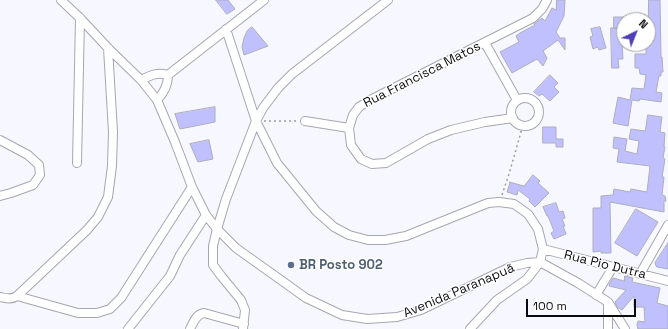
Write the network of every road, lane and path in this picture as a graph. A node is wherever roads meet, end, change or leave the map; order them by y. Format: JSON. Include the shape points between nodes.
{"nodes":[{"id":1,"x":61,"y":0,"type":"edge"},
{"id":2,"x":263,"y":0,"type":"edge"},
{"id":3,"x":388,"y":0,"type":"edge"},
{"id":4,"x":547,"y":0,"type":"edge"},
{"id":5,"x":80,"y":18,"type":"junction"},
{"id":6,"x":226,"y":29,"type":"junction"},
{"id":7,"x":485,"y":43,"type":"junction"},
{"id":8,"x":108,"y":48,"type":"junction"},
{"id":9,"x":168,"y":75,"type":"junction"},
{"id":10,"x":142,"y":80,"type":"junction"},
{"id":11,"x":157,"y":100,"type":"junction"},
{"id":12,"x":517,"y":100,"type":"junction"},
{"id":13,"x":513,"y":118,"type":"junction"},
{"id":14,"x":256,"y":121,"type":"junction"},
{"id":15,"x":305,"y":121,"type":"joint"},
{"id":16,"x":522,"y":125,"type":"junction"},
{"id":17,"x":348,"y":128,"type":"junction"},
{"id":18,"x":0,"y":140,"type":"edge"},
{"id":19,"x":77,"y":163,"type":"dead end"},
{"id":20,"x":192,"y":187,"type":"junction"},
{"id":21,"x":0,"y":196,"type":"edge"},
{"id":22,"x":499,"y":202,"type":"junction"},
{"id":23,"x":206,"y":215,"type":"junction"},
{"id":24,"x":668,"y":225,"type":"edge"},
{"id":25,"x":217,"y":228,"type":"junction"},
{"id":26,"x":543,"y":249,"type":"junction"},
{"id":27,"x":540,"y":262,"type":"junction"},
{"id":28,"x":613,"y":267,"type":"junction"},
{"id":29,"x":640,"y":274,"type":"junction"},
{"id":30,"x":668,"y":281,"type":"edge"},
{"id":31,"x":596,"y":295,"type":"junction"},
{"id":32,"x":17,"y":296,"type":"junction"},
{"id":33,"x":0,"y":297,"type":"edge"},
{"id":34,"x":608,"y":302,"type":"junction"},
{"id":35,"x":243,"y":327,"type":"edge"},
{"id":36,"x":128,"y":329,"type":"edge"},
{"id":37,"x":190,"y":329,"type":"edge"},
{"id":38,"x":470,"y":329,"type":"edge"},
{"id":39,"x":608,"y":329,"type":"edge"},
{"id":40,"x":625,"y":329,"type":"edge"}],
"edges":[{"from":1,"to":5,"type":"street","name":"Avenida Paranapuã"},
{"from":2,"to":6,"type":"street"},
{"from":3,"to":14,"type":"street","via":[[292,74],[278,88]]},
{"from":4,"to":7,"type":"street","name":"Rua Francisca Matos","via":[[533,18]]},
{"from":5,"to":8,"type":"street","name":"Avenida Paranapuã"},
{"from":5,"to":19,"type":"street"},
{"from":6,"to":9,"type":"street"},
{"from":6,"to":14,"type":"street"},
{"from":7,"to":12,"type":"street"},
{"from":7,"to":17,"type":"street","name":"Rua Francisca Matos","via":[[370,100],[353,115]]},
{"from":8,"to":10,"type":"street","name":"Avenida Paranapuã"},
{"from":8,"to":32,"type":"street","via":[[113,132],[108,196],[98,217],[87,230]]},
{"from":9,"to":10,"type":"street","via":[[156,74]]},
{"from":9,"to":11,"type":"street","via":[[167,84]]},
{"from":10,"to":11,"type":"street","name":"Avenida Paranapuã"},
{"from":11,"to":20,"type":"street","name":"Avenida Paranapuã"},
{"from":12,"to":13,"type":"street","via":[[511,110]]},
{"from":12,"to":16,"type":"street","via":[[532,100],[538,109],[538,117],[533,123]]},
{"from":13,"to":16,"type":"street"},
{"from":13,"to":17,"type":"street","via":[[450,130],[428,139],[386,163],[372,164],[361,159],[351,145]]},
{"from":14,"to":15,"type":"path"},
{"from":14,"to":22,"type":"street","via":[[278,163],[316,212],[334,227],[349,235],[368,240],[406,236],[488,203]]},
{"from":14,"to":25,"type":"street"},
{"from":15,"to":17,"type":"street"},
{"from":16,"to":22,"type":"path"},
{"from":18,"to":21,"type":"street","via":[[28,155],[39,165],[40,175],[33,185]]},
{"from":20,"to":23,"type":"street","name":"Avenida Paranapuã"},
{"from":20,"to":32,"type":"street","via":[[121,298],[110,309],[97,313],[78,313]]},
{"from":22,"to":26,"type":"street","via":[[514,204],[528,214],[538,229]]},
{"from":23,"to":25,"type":"street","name":"Avenida Paranapuã"},
{"from":23,"to":36,"type":"street","via":[[180,255],[170,276]]},
{"from":24,"to":29,"type":"street"},
{"from":25,"to":27,"type":"street","name":"Avenida Paranapuã","via":[[236,248],[306,298],[342,315],[367,319],[397,318],[421,310],[510,267]]},
{"from":25,"to":35,"type":"street","via":[[213,246],[213,265],[241,300],[245,310]]},
{"from":26,"to":27,"type":"street"},
{"from":26,"to":28,"type":"street","name":"Rua Pio Dutra"},
{"from":27,"to":31,"type":"street"},
{"from":27,"to":38,"type":"street","via":[[527,279],[497,300]]},
{"from":28,"to":29,"type":"street","name":"Rua Pio Dutra"},
{"from":28,"to":31,"type":"street"},
{"from":29,"to":30,"type":"street","name":"Rua Pio Dutra"},
{"from":31,"to":34,"type":"street"},
{"from":32,"to":33,"type":"street","via":[[7,299]]},
{"from":34,"to":39,"type":"street"},
{"from":34,"to":40,"type":"street"},
{"from":35,"to":37,"type":"street","via":[[204,312],[198,316]]}]}
